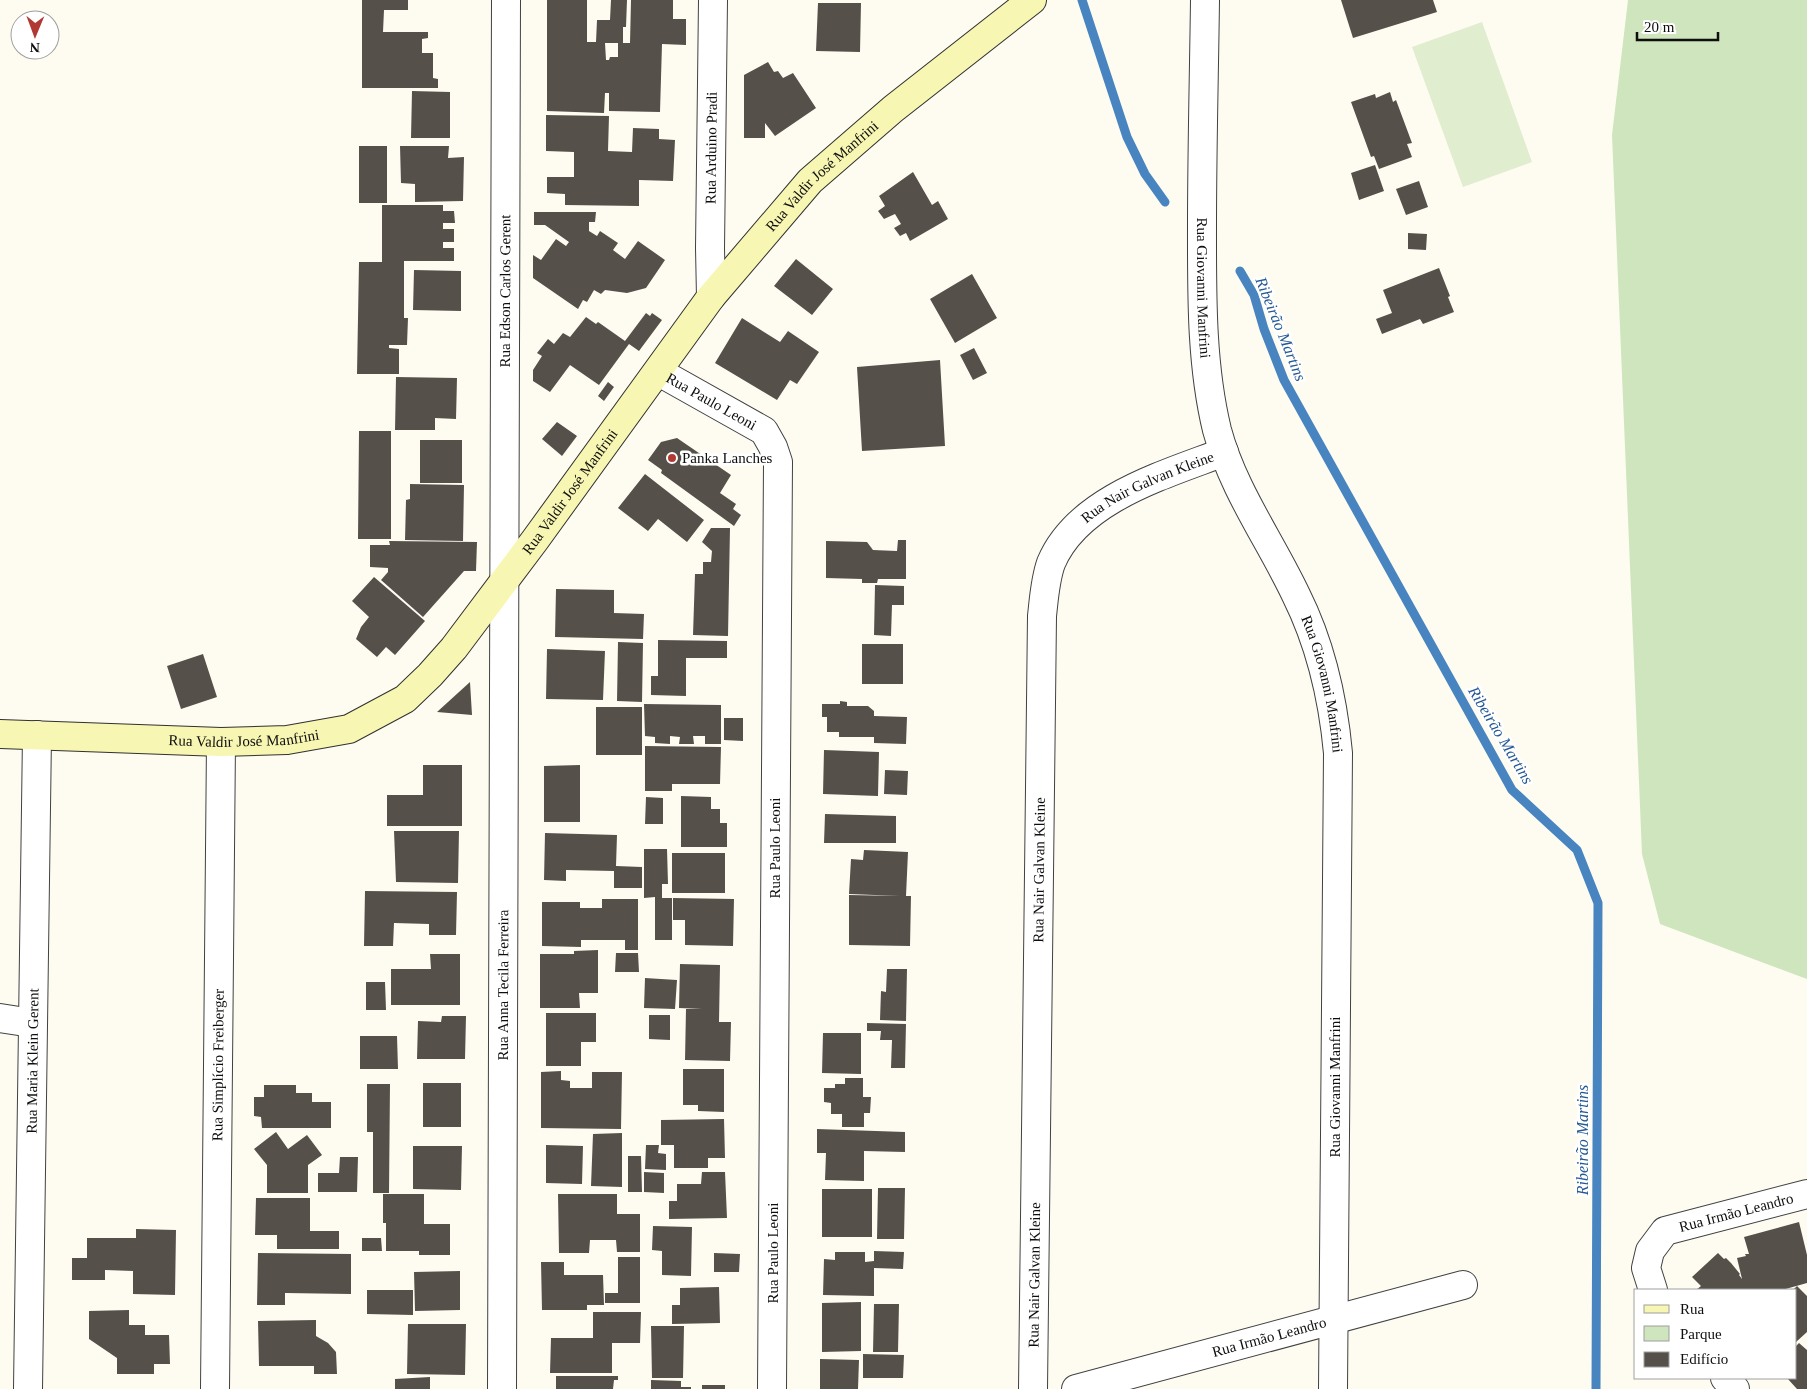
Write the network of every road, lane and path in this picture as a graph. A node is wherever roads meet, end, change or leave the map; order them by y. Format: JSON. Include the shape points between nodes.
{"nodes":[{"id":1,"x":506,"y":0,"type":"edge"},
{"id":2,"x":713,"y":0,"type":"edge"},
{"id":3,"x":1205,"y":0,"type":"edge"},
{"id":4,"x":1023,"y":3,"type":"edge"},
{"id":5,"x":711,"y":297,"type":"junction"},
{"id":6,"x":659,"y":372,"type":"junction"},
{"id":7,"x":1224,"y":452,"type":"junction"},
{"id":8,"x":504,"y":582,"type":"junction"},
{"id":9,"x":0,"y":734,"type":"edge"},
{"id":10,"x":37,"y":735,"type":"junction"},
{"id":11,"x":220,"y":742,"type":"junction"},
{"id":12,"x":0,"y":1018,"type":"edge"},
{"id":13,"x":32,"y":1023,"type":"junction"},
{"id":14,"x":1807,"y":1194,"type":"edge"},
{"id":15,"x":1462,"y":1286,"type":"dead end"},
{"id":16,"x":1652,"y":1289,"type":"edge"},
{"id":17,"x":1333,"y":1320,"type":"junction"},
{"id":18,"x":1726,"y":1379,"type":"edge"},
{"id":19,"x":28,"y":1389,"type":"edge"},
{"id":20,"x":215,"y":1389,"type":"edge"},
{"id":21,"x":502,"y":1389,"type":"edge"},
{"id":22,"x":772,"y":1389,"type":"edge"},
{"id":23,"x":1033,"y":1389,"type":"edge"},
{"id":24,"x":1076,"y":1389,"type":"edge"},
{"id":25,"x":1333,"y":1389,"type":"edge"},
{"id":26,"x":1735,"y":1389,"type":"edge"}],
"edges":[{"from":1,"to":8,"type":"street","name":"Rua Edson Carlos Gerent"},
{"from":2,"to":5,"type":"street","name":"Rua Arduino Pradi"},
{"from":3,"to":7,"type":"street","name":"Rua Giovanni Manfrini","via":[[1202,286],[1211,401]]},
{"from":4,"to":5,"type":"street","name":"Rua Valdir José Manfrini","via":[[810,181]]},
{"from":5,"to":6,"type":"street","name":"Rua Valdir José Manfrini"},
{"from":6,"to":8,"type":"street","name":"Rua Valdir José Manfrini"},
{"from":6,"to":22,"type":"street","name":"Rua Paulo Leoni","via":[[764,431],[778,462]]},
{"from":7,"to":17,"type":"street","name":"Rua Giovanni Manfrini","via":[[1236,482],[1305,614],[1320,656],[1335,727],[1338,753]]},
{"from":7,"to":23,"type":"street","name":"Rua Nair Galvan Kleine","via":[[1127,492],[1086,516],[1059,548],[1045,586],[1042,616]]},
{"from":8,"to":11,"type":"street","name":"Rua Valdir José Manfrini","via":[[454,648],[404,699],[349,729],[288,740]]},
{"from":8,"to":21,"type":"street","name":"Rua Anna Tecila Ferreira"},
{"from":9,"to":10,"type":"street","name":"Rua Valdir José Manfrini"},
{"from":10,"to":11,"type":"street","name":"Rua Valdir José Manfrini"},
{"from":10,"to":13,"type":"street","name":"Rua Maria Klein Gerent"},
{"from":11,"to":20,"type":"street","name":"Rua Simplício Freiberger"},
{"from":12,"to":13,"type":"street"},
{"from":13,"to":19,"type":"street","name":"Rua Maria Klein Gerent"},
{"from":14,"to":16,"type":"street","name":"Rua Irmão Leandro","via":[[1665,1231],[1650,1251],[1646,1268]]},
{"from":15,"to":17,"type":"street","name":"Rua Irmão Leandro"},
{"from":17,"to":24,"type":"street","name":"Rua Irmão Leandro"},
{"from":17,"to":25,"type":"street","name":"Rua Giovanni Manfrini"},
{"from":18,"to":26,"type":"street"}]}
